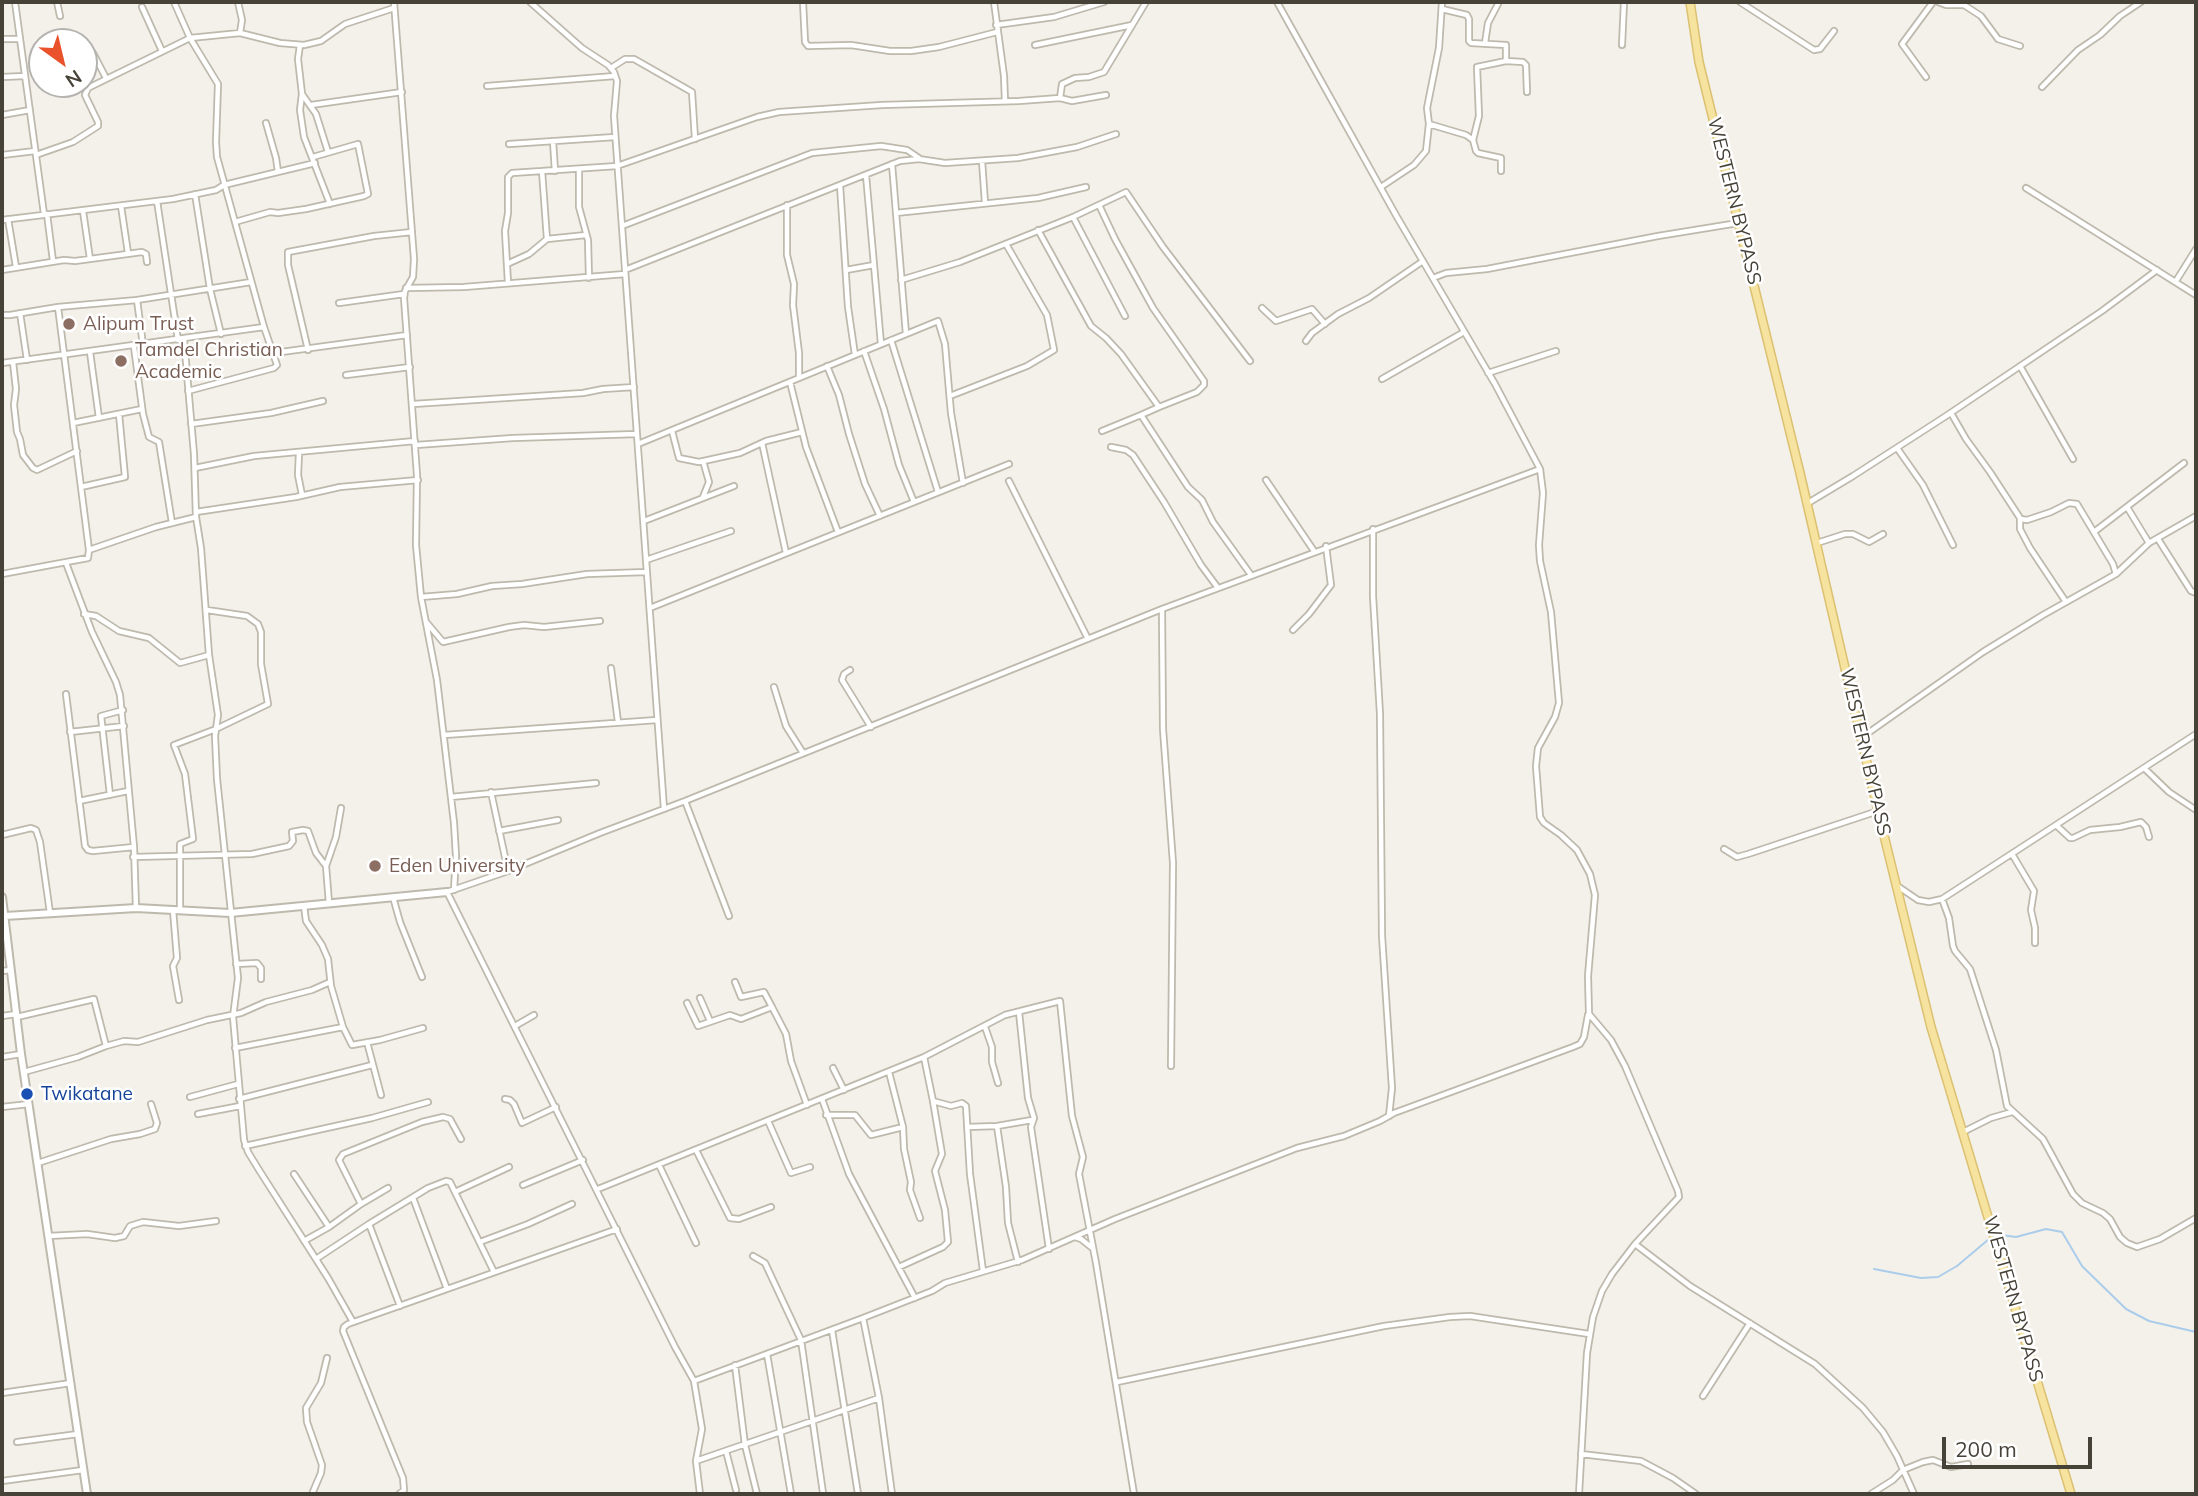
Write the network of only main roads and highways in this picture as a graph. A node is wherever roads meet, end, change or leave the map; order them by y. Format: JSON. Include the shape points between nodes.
{"nodes":[{"id":1,"x":1690,"y":2,"type":"edge"},
{"id":2,"x":2071,"y":1494,"type":"edge"}],
"edges":[{"from":1,"to":2,"type":"main road","name":"WESTERN BYPASS","via":[[1699,61],[1931,1027]]}]}
